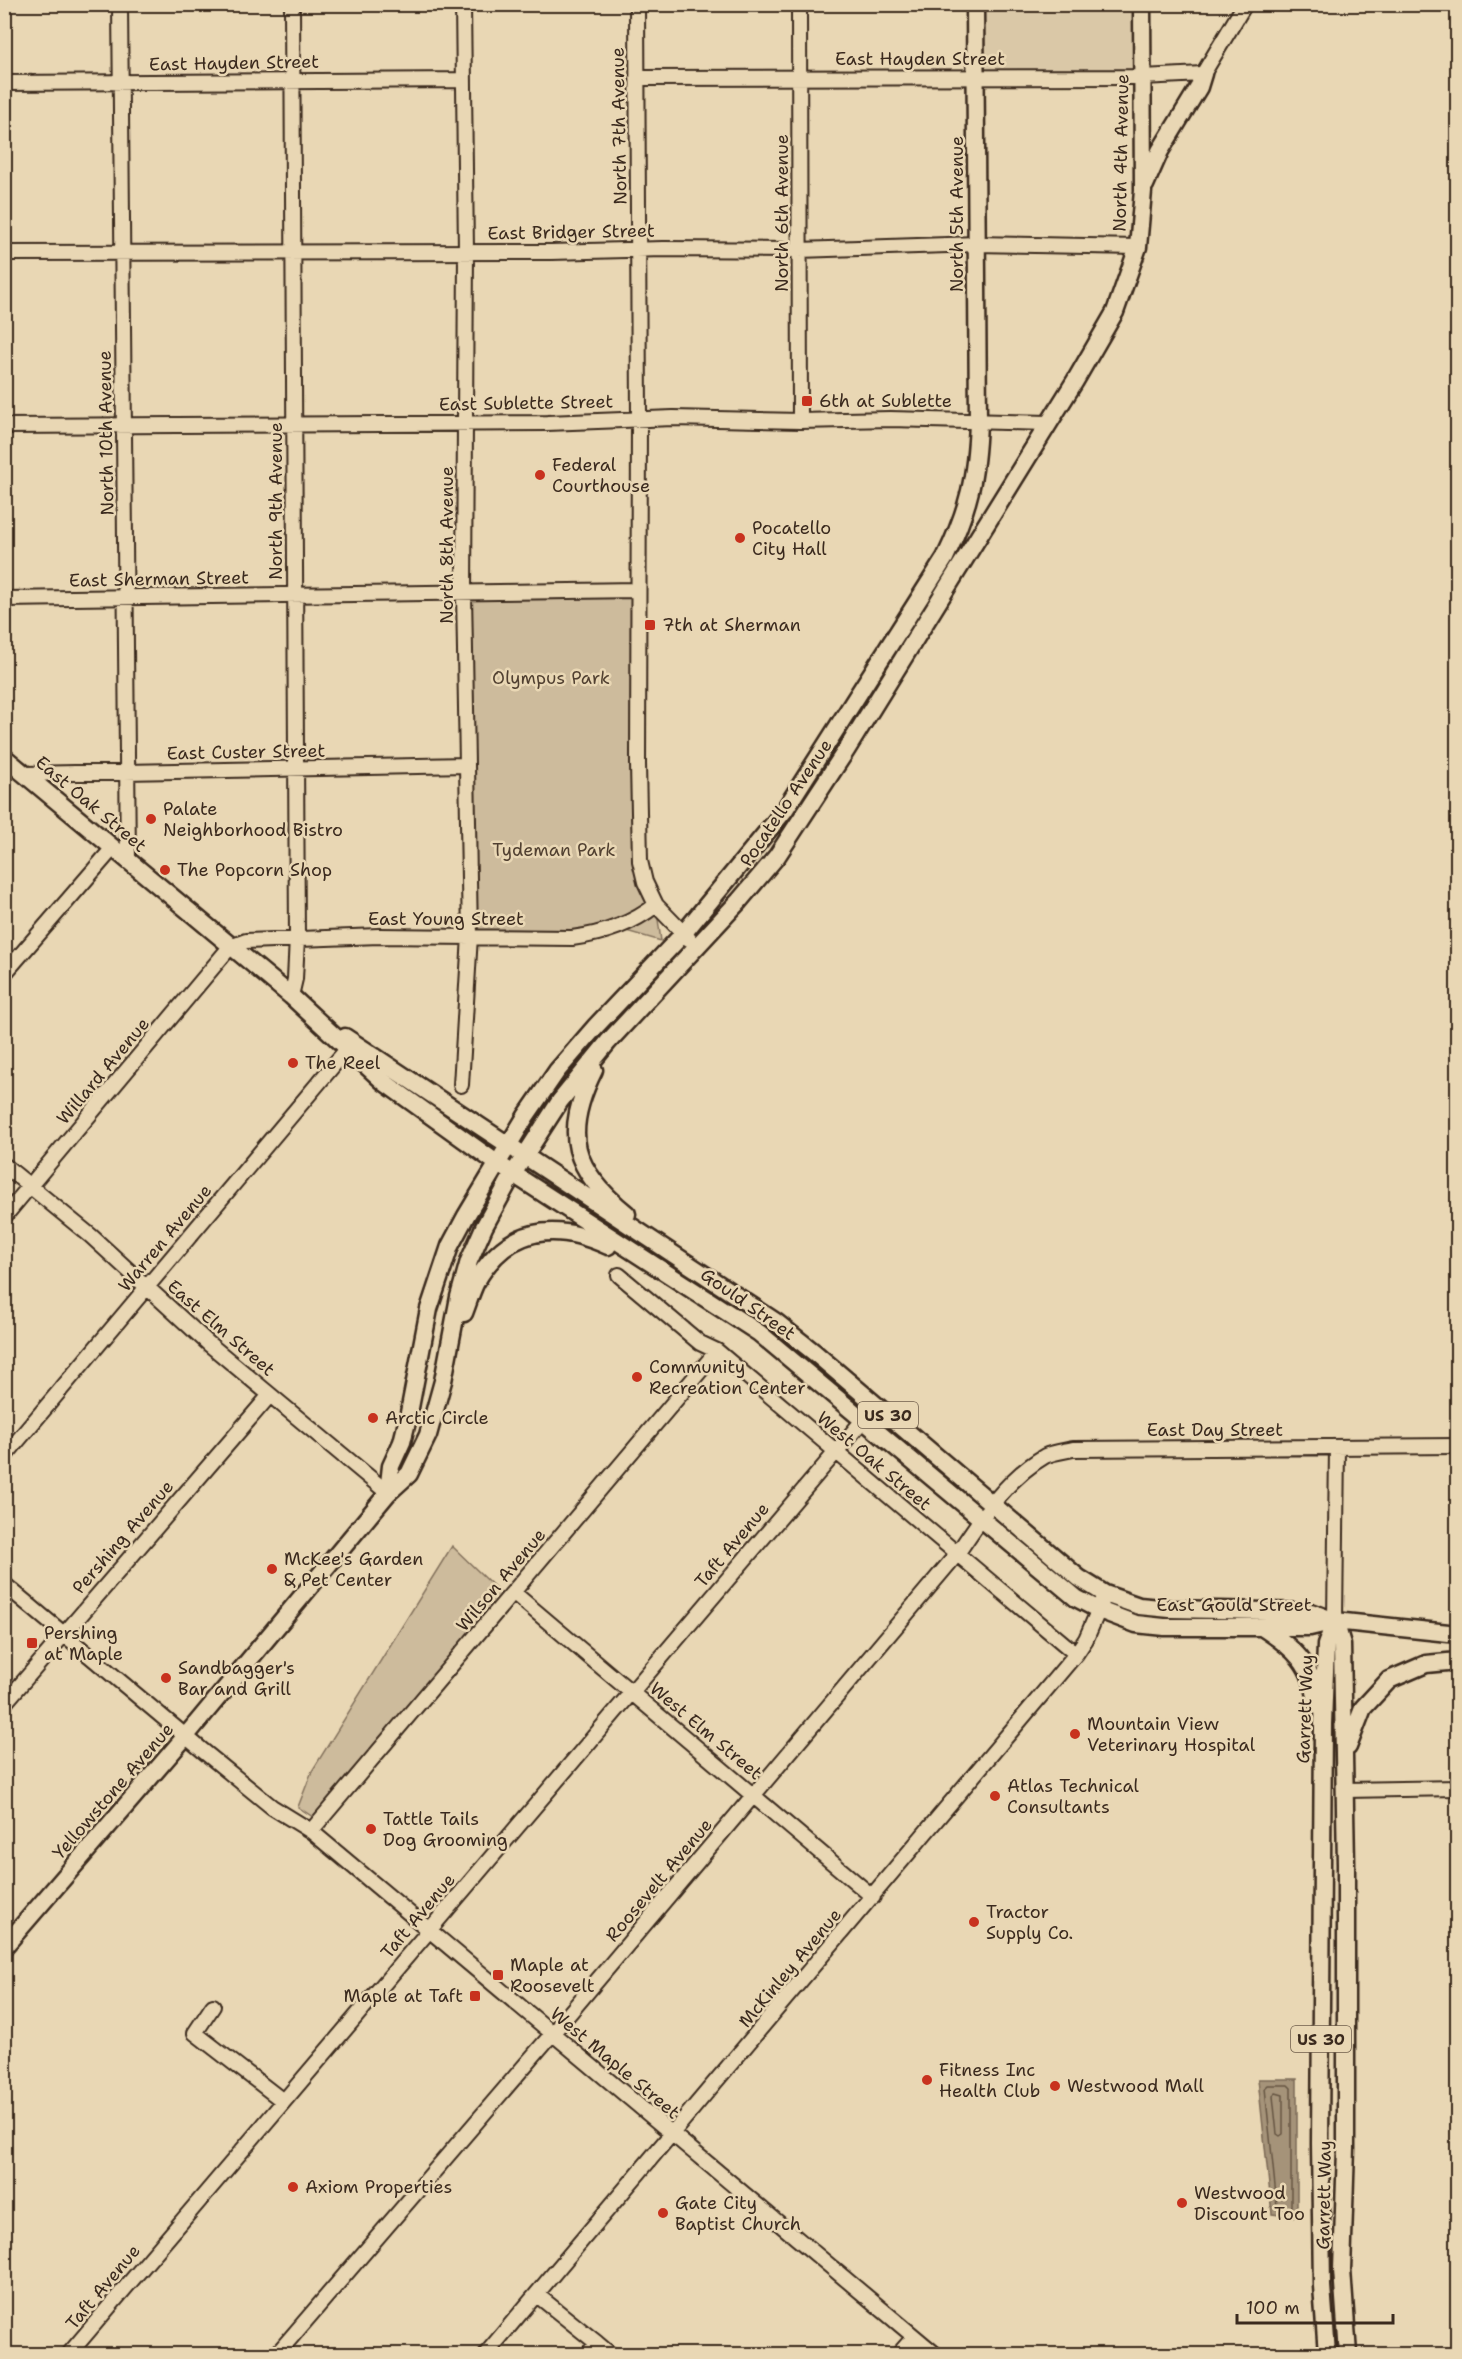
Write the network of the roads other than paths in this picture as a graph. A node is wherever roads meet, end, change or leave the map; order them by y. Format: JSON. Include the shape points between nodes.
{"nodes":[{"id":1,"x":120,"y":4,"type":"edge"},
{"id":2,"x":292,"y":4,"type":"edge"},
{"id":3,"x":463,"y":4,"type":"edge"},
{"id":4,"x":637,"y":4,"type":"edge"},
{"id":5,"x":799,"y":4,"type":"edge"},
{"id":6,"x":975,"y":4,"type":"edge"},
{"id":7,"x":1142,"y":4,"type":"edge"},
{"id":8,"x":1245,"y":4,"type":"edge"},
{"id":9,"x":1203,"y":74,"type":"junction"},
{"id":10,"x":800,"y":76,"type":"junction"},
{"id":11,"x":1142,"y":77,"type":"junction"},
{"id":12,"x":637,"y":78,"type":"junction"},
{"id":13,"x":975,"y":78,"type":"junction"},
{"id":14,"x":292,"y":80,"type":"junction"},
{"id":15,"x":464,"y":80,"type":"junction"},
{"id":16,"x":4,"y":83,"type":"edge"},
{"id":17,"x":120,"y":83,"type":"junction"},
{"id":18,"x":1143,"y":191,"type":"junction"},
{"id":19,"x":977,"y":244,"type":"junction"},
{"id":20,"x":1138,"y":247,"type":"junction"},
{"id":21,"x":639,"y":249,"type":"junction"},
{"id":22,"x":799,"y":250,"type":"junction"},
{"id":23,"x":293,"y":251,"type":"junction"},
{"id":24,"x":466,"y":252,"type":"junction"},
{"id":25,"x":4,"y":253,"type":"edge"},
{"id":26,"x":122,"y":253,"type":"junction"},
{"id":27,"x":639,"y":419,"type":"junction"},
{"id":28,"x":800,"y":421,"type":"junction"},
{"id":29,"x":466,"y":422,"type":"junction"},
{"id":30,"x":978,"y":422,"type":"junction"},
{"id":31,"x":1048,"y":423,"type":"junction"},
{"id":32,"x":294,"y":424,"type":"junction"},
{"id":33,"x":123,"y":425,"type":"junction"},
{"id":34,"x":4,"y":426,"type":"edge"},
{"id":35,"x":637,"y":590,"type":"junction"},
{"id":36,"x":464,"y":593,"type":"junction"},
{"id":37,"x":294,"y":596,"type":"junction"},
{"id":38,"x":125,"y":598,"type":"junction"},
{"id":39,"x":4,"y":599,"type":"edge"},
{"id":40,"x":4,"y":757,"type":"edge"},
{"id":41,"x":466,"y":765,"type":"junction"},
{"id":42,"x":295,"y":768,"type":"junction"},
{"id":43,"x":127,"y":772,"type":"junction"},
{"id":44,"x":26,"y":774,"type":"junction"},
{"id":45,"x":113,"y":848,"type":"junction"},
{"id":46,"x":128,"y":861,"type":"junction"},
{"id":47,"x":656,"y":905,"type":"junction"},
{"id":48,"x":683,"y":934,"type":"junction"},
{"id":49,"x":470,"y":936,"type":"junction"},
{"id":50,"x":297,"y":938,"type":"junction"},
{"id":51,"x":697,"y":946,"type":"junction"},
{"id":52,"x":230,"y":947,"type":"junction"},
{"id":53,"x":4,"y":974,"type":"edge"},
{"id":54,"x":291,"y":996,"type":"junction"},
{"id":55,"x":608,"y":1042,"type":"junction"},
{"id":56,"x":350,"y":1045,"type":"junction"},
{"id":57,"x":461,"y":1085,"type":"dead end"},
{"id":58,"x":508,"y":1146,"type":"junction"},
{"id":59,"x":524,"y":1157,"type":"junction"},
{"id":60,"x":498,"y":1164,"type":"junction"},
{"id":61,"x":4,"y":1166,"type":"edge"},
{"id":62,"x":513,"y":1174,"type":"junction"},
{"id":63,"x":30,"y":1187,"type":"junction"},
{"id":64,"x":4,"y":1217,"type":"edge"},
{"id":65,"x":662,"y":1247,"type":"junction"},
{"id":66,"x":619,"y":1275,"type":"dead end"},
{"id":67,"x":680,"y":1281,"type":"junction"},
{"id":68,"x":147,"y":1287,"type":"junction"},
{"id":69,"x":449,"y":1347,"type":"junction"},
{"id":70,"x":717,"y":1351,"type":"junction"},
{"id":71,"x":270,"y":1395,"type":"junction"},
{"id":72,"x":864,"y":1419,"type":"junction"},
{"id":73,"x":1458,"y":1446,"type":"edge"},
{"id":74,"x":1337,"y":1447,"type":"junction"},
{"id":75,"x":836,"y":1451,"type":"junction"},
{"id":76,"x":4,"y":1457,"type":"edge"},
{"id":77,"x":388,"y":1493,"type":"junction"},
{"id":78,"x":993,"y":1505,"type":"junction"},
{"id":79,"x":981,"y":1518,"type":"junction"},
{"id":80,"x":957,"y":1554,"type":"junction"},
{"id":81,"x":4,"y":1584,"type":"edge"},
{"id":82,"x":514,"y":1593,"type":"junction"},
{"id":83,"x":1102,"y":1602,"type":"junction"},
{"id":84,"x":1335,"y":1621,"type":"junction"},
{"id":85,"x":1259,"y":1626,"type":"junction"},
{"id":86,"x":1450,"y":1633,"type":"edge"},
{"id":87,"x":64,"y":1634,"type":"junction"},
{"id":88,"x":1076,"y":1654,"type":"junction"},
{"id":89,"x":1451,"y":1662,"type":"edge"},
{"id":90,"x":631,"y":1692,"type":"junction"},
{"id":91,"x":4,"y":1704,"type":"edge"},
{"id":92,"x":1323,"y":1724,"type":"junction"},
{"id":93,"x":185,"y":1737,"type":"junction"},
{"id":94,"x":1343,"y":1756,"type":"junction"},
{"id":95,"x":1458,"y":1788,"type":"edge"},
{"id":96,"x":1345,"y":1790,"type":"junction"},
{"id":97,"x":754,"y":1795,"type":"junction"},
{"id":98,"x":311,"y":1832,"type":"junction"},
{"id":99,"x":873,"y":1897,"type":"junction"},
{"id":100,"x":429,"y":1931,"type":"junction"},
{"id":101,"x":4,"y":1947,"type":"edge"},
{"id":102,"x":213,"y":2006,"type":"dead end"},
{"id":103,"x":552,"y":2034,"type":"junction"},
{"id":104,"x":283,"y":2101,"type":"junction"},
{"id":105,"x":673,"y":2134,"type":"junction"},
{"id":106,"x":537,"y":2295,"type":"junction"},
{"id":107,"x":914,"y":2337,"type":"junction"},
{"id":108,"x":592,"y":2349,"type":"edge"},
{"id":109,"x":69,"y":2355,"type":"edge"},
{"id":110,"x":277,"y":2355,"type":"edge"},
{"id":111,"x":486,"y":2355,"type":"edge"},
{"id":112,"x":610,"y":2355,"type":"edge"},
{"id":113,"x":899,"y":2355,"type":"edge"},
{"id":114,"x":935,"y":2355,"type":"edge"},
{"id":115,"x":1328,"y":2355,"type":"edge"},
{"id":116,"x":1348,"y":2355,"type":"edge"}],
"edges":[{"from":1,"to":17,"type":"street","name":"North 10th Avenue"},
{"from":2,"to":14,"type":"street","name":"North 9th Avenue"},
{"from":3,"to":15,"type":"street","name":"North 8th Avenue"},
{"from":4,"to":12,"type":"street","name":"North 7th Avenue"},
{"from":5,"to":10,"type":"street","name":"North 6th Avenue"},
{"from":6,"to":13,"type":"main road","name":"North 5th Avenue"},
{"from":7,"to":11,"type":"main road","name":"North 4th Avenue"},
{"from":8,"to":9,"type":"street"},
{"from":9,"to":11,"type":"street","name":"East Hayden Street"},
{"from":9,"to":18,"type":"main road"},
{"from":10,"to":12,"type":"street","name":"East Hayden Street"},
{"from":10,"to":13,"type":"street","name":"East Hayden Street"},
{"from":10,"to":22,"type":"street","name":"North 6th Avenue"},
{"from":11,"to":13,"type":"street","name":"East Hayden Street"},
{"from":11,"to":18,"type":"main road","name":"North 4th Avenue"},
{"from":12,"to":21,"type":"street","name":"North 7th Avenue"},
{"from":13,"to":19,"type":"main road","name":"North 5th Avenue"},
{"from":14,"to":15,"type":"street","name":"East Hayden Street"},
{"from":14,"to":17,"type":"street","name":"East Hayden Street"},
{"from":14,"to":23,"type":"street","name":"North 9th Avenue"},
{"from":15,"to":24,"type":"street","name":"North 8th Avenue"},
{"from":16,"to":17,"type":"street","name":"East Hayden Street"},
{"from":17,"to":26,"type":"street","name":"North 10th Avenue"},
{"from":18,"to":20,"type":"main road","name":"North 4th Avenue"},
{"from":19,"to":20,"type":"street","name":"East Bridger Street"},
{"from":19,"to":22,"type":"street","name":"East Bridger Street"},
{"from":19,"to":30,"type":"main road","name":"North 5th Avenue"},
{"from":20,"to":31,"type":"main road","name":"North 4th Avenue","via":[[1115,312]]},
{"from":21,"to":22,"type":"street","name":"East Bridger Street"},
{"from":21,"to":24,"type":"street","name":"East Bridger Street"},
{"from":21,"to":27,"type":"street","name":"North 7th Avenue"},
{"from":22,"to":28,"type":"street","name":"North 6th Avenue"},
{"from":23,"to":24,"type":"street","name":"East Bridger Street"},
{"from":23,"to":26,"type":"street","name":"East Bridger Street"},
{"from":23,"to":32,"type":"street","name":"North 9th Avenue"},
{"from":24,"to":29,"type":"street","name":"North 8th Avenue"},
{"from":25,"to":26,"type":"street","name":"East Bridger Street"},
{"from":26,"to":33,"type":"street","name":"North 10th Avenue"},
{"from":27,"to":28,"type":"street","name":"East Sublette Street"},
{"from":27,"to":29,"type":"street","name":"East Sublette Street"},
{"from":27,"to":35,"type":"street","name":"North 7th Avenue"},
{"from":28,"to":30,"type":"street","name":"East Sublette Street"},
{"from":29,"to":32,"type":"street","name":"East Sublette Street"},
{"from":29,"to":36,"type":"street","name":"North 8th Avenue"},
{"from":30,"to":31,"type":"street","name":"East Sublette Street"},
{"from":30,"to":48,"type":"main road","name":"Pocatello Avenue","via":[[976,466],[967,505],[945,558],[784,812]]},
{"from":31,"to":51,"type":"main road","name":"Pocatello Avenue","via":[[789,838],[765,871]]},
{"from":32,"to":33,"type":"street","name":"East Sublette Street"},
{"from":32,"to":37,"type":"street","name":"North 9th Avenue"},
{"from":33,"to":34,"type":"street","name":"East Sublette Street"},
{"from":33,"to":38,"type":"street","name":"North 10th Avenue"},
{"from":35,"to":36,"type":"street","name":"East Sherman Street"},
{"from":35,"to":47,"type":"street","name":"North 7th Avenue","via":[[640,861]]},
{"from":36,"to":37,"type":"street","name":"East Sherman Street"},
{"from":36,"to":41,"type":"street","name":"North 8th Avenue"},
{"from":37,"to":38,"type":"street","name":"East Sherman Street"},
{"from":37,"to":42,"type":"street","name":"North 9th Avenue"},
{"from":38,"to":39,"type":"street","name":"East Sherman Street"},
{"from":38,"to":43,"type":"street","name":"North 10th Avenue"},
{"from":40,"to":44,"type":"main road","name":"East Oak Street"},
{"from":41,"to":42,"type":"street","name":"East Custer Street"},
{"from":41,"to":49,"type":"street","name":"North 8th Avenue"},
{"from":42,"to":43,"type":"street","name":"East Custer Street"},
{"from":42,"to":50,"type":"street","name":"North 9th Avenue"},
{"from":43,"to":44,"type":"street","name":"East Custer Street"},
{"from":43,"to":46,"type":"street","name":"North 10th Avenue"},
{"from":44,"to":45,"type":"main road","name":"East Oak Street"},
{"from":45,"to":46,"type":"main road","name":"East Oak Street"},
{"from":45,"to":53,"type":"street"},
{"from":46,"to":52,"type":"main road","name":"East Oak Street"},
{"from":47,"to":48,"type":"street","name":"North 7th Avenue"},
{"from":47,"to":49,"type":"street","name":"East Young Street","via":[[616,928],[596,934],[572,938]]},
{"from":48,"to":51,"type":"street","name":"North 7th Avenue"},
{"from":48,"to":58,"type":"main road","name":"Pocatello Avenue","via":[[557,1071]]},
{"from":49,"to":50,"type":"street","name":"East Young Street"},
{"from":49,"to":57,"type":"street","name":"North 8th Avenue"},
{"from":50,"to":52,"type":"street","name":"East Young Street","via":[[246,941]]},
{"from":50,"to":54,"type":"street","name":"North 9th Avenue"},
{"from":51,"to":55,"type":"main road","name":"Pocatello Avenue"},
{"from":52,"to":54,"type":"main road","name":"East Oak Street"},
{"from":52,"to":63,"type":"street","name":"Willard Avenue"},
{"from":54,"to":56,"type":"main road","name":"East Oak Street"},
{"from":55,"to":59,"type":"main road","name":"Pocatello Avenue","via":[[560,1101]]},
{"from":55,"to":65,"type":"main road","number":"US 30","via":[[580,1100],[577,1146],[596,1184]]},
{"from":56,"to":58,"type":"main road","name":"East Oak Street"},
{"from":56,"to":60,"type":"main road","name":"East Oak Street","via":[[392,1089]]},
{"from":56,"to":68,"type":"street","name":"Warren Avenue"},
{"from":58,"to":59,"type":"main road","name":"Gould Street"},
{"from":58,"to":60,"type":"main road","name":"Pocatello Avenue"},
{"from":59,"to":62,"type":"main road","name":"Pocatello Avenue"},
{"from":59,"to":65,"type":"main road","name":"Gould Street"},
{"from":60,"to":62,"type":"main road","name":"Gould Street","number":"US 30"},
{"from":60,"to":77,"type":"main road","via":[[460,1226],[438,1279],[402,1442],[391,1466]]},
{"from":61,"to":63,"type":"street","name":"East Elm Street"},
{"from":62,"to":67,"type":"main road","name":"Gould Street","number":"US 30"},
{"from":62,"to":69,"type":"main road","name":"Yellowstone Avenue","via":[[469,1261]]},
{"from":63,"to":64,"type":"street","name":"Willard Avenue"},
{"from":63,"to":68,"type":"street","name":"East Elm Street","via":[[92,1236]]},
{"from":65,"to":78,"type":"main road","name":"Gould Street","number":"US 30","via":[[795,1337]]},
{"from":66,"to":70,"type":"street","name":"West Oak Street","via":[[700,1343]]},
{"from":67,"to":69,"type":"main road","via":[[590,1238],[559,1231],[535,1233],[500,1252],[482,1273]]},
{"from":67,"to":72,"type":"main road","name":"Gould Street","number":"US 30","via":[[759,1333]]},
{"from":68,"to":71,"type":"street","name":"East Elm Street"},
{"from":68,"to":76,"type":"street","name":"Warren Avenue"},
{"from":69,"to":77,"type":"main road","name":"Yellowstone Avenue","via":[[428,1435],[409,1474]]},
{"from":70,"to":75,"type":"street","name":"West Oak Street"},
{"from":70,"to":82,"type":"street","name":"Wilson Avenue"},
{"from":71,"to":77,"type":"street","name":"East Elm Street"},
{"from":71,"to":87,"type":"street","name":"Pershing Avenue"},
{"from":72,"to":75,"type":"street","name":"Taft Avenue"},
{"from":72,"to":79,"type":"main road","name":"Gould Street","number":"US 30"},
{"from":73,"to":74,"type":"street","name":"East Day Street"},
{"from":74,"to":78,"type":"street","name":"East Day Street","via":[[1073,1449],[1047,1455],[1014,1480]]},
{"from":74,"to":84,"type":"street"},
{"from":75,"to":80,"type":"street","name":"West Oak Street"},
{"from":75,"to":90,"type":"street","name":"Taft Avenue"},
{"from":77,"to":93,"type":"main road","name":"Yellowstone Avenue"},
{"from":78,"to":79,"type":"street","name":"Roosevelt Avenue"},
{"from":78,"to":83,"type":"main road","name":"Gould Street","number":"US 30"},
{"from":79,"to":80,"type":"street","name":"Roosevelt Avenue"},
{"from":79,"to":83,"type":"main road","name":"Gould Street","number":"US 30","via":[[1076,1598]]},
{"from":80,"to":88,"type":"street","name":"West Oak Street"},
{"from":80,"to":97,"type":"street","name":"Roosevelt Avenue"},
{"from":81,"to":87,"type":"street","name":"West Maple Street"},
{"from":82,"to":90,"type":"street","name":"West Elm Street"},
{"from":82,"to":98,"type":"street","name":"Wilson Avenue"},
{"from":83,"to":84,"type":"main road","name":"East Gould Street","number":"US 30","via":[[1170,1609],[1311,1612]]},
{"from":83,"to":85,"type":"main road","name":"East Gould Street","number":"US 30","via":[[1136,1624]]},
{"from":83,"to":88,"type":"street","name":"McKinley Avenue"},
{"from":84,"to":85,"type":"main road","name":"East Gould Street","via":[[1310,1627]]},
{"from":84,"to":86,"type":"main road","name":"East Gould Street"},
{"from":84,"to":92,"type":"main road","name":"Garrett Way","via":[[1326,1645]]},
{"from":84,"to":94,"type":"main road","name":"Garrett Way","number":"US 30","via":[[1342,1644]]},
{"from":85,"to":92,"type":"main road","number":"US 30","via":[[1298,1654],[1309,1671]]},
{"from":87,"to":91,"type":"street","name":"Pershing Avenue"},
{"from":87,"to":93,"type":"street","name":"West Maple Street"},
{"from":88,"to":99,"type":"street","name":"McKinley Avenue"},
{"from":89,"to":94,"type":"main road","via":[[1426,1664],[1389,1680],[1363,1708]]},
{"from":90,"to":97,"type":"street","name":"West Elm Street"},
{"from":90,"to":100,"type":"street","name":"Taft Avenue"},
{"from":92,"to":115,"type":"main road","name":"Garrett Way","number":"US 30","via":[[1320,2144],[1322,2286]]},
{"from":93,"to":98,"type":"street","name":"West Maple Street","via":[[272,1807]]},
{"from":93,"to":101,"type":"main road","name":"Yellowstone Avenue"},
{"from":94,"to":96,"type":"main road","name":"Garrett Way","number":"US 30"},
{"from":95,"to":96,"type":"street"},
{"from":96,"to":116,"type":"main road","name":"Garrett Way","number":"US 30","via":[[1346,2149],[1342,2270]]},
{"from":97,"to":99,"type":"street","name":"West Elm Street"},
{"from":97,"to":103,"type":"street","name":"Roosevelt Avenue"},
{"from":98,"to":100,"type":"street","name":"West Maple Street"},
{"from":99,"to":105,"type":"street","name":"McKinley Avenue"},
{"from":100,"to":103,"type":"street","name":"West Maple Street"},
{"from":100,"to":104,"type":"street","name":"Taft Avenue"},
{"from":102,"to":104,"type":"street","via":[[195,2033]]},
{"from":103,"to":105,"type":"street","name":"West Maple Street"},
{"from":103,"to":110,"type":"street","name":"Roosevelt Avenue"},
{"from":104,"to":109,"type":"street","name":"Taft Avenue"},
{"from":105,"to":106,"type":"street","name":"McKinley Avenue"},
{"from":105,"to":107,"type":"street","name":"West Maple Street"},
{"from":106,"to":108,"type":"street"},
{"from":106,"to":111,"type":"street","name":"McKinley Avenue"},
{"from":107,"to":113,"type":"street"},
{"from":107,"to":114,"type":"street","name":"West Maple Street"},
{"from":108,"to":112,"type":"street"}]}
